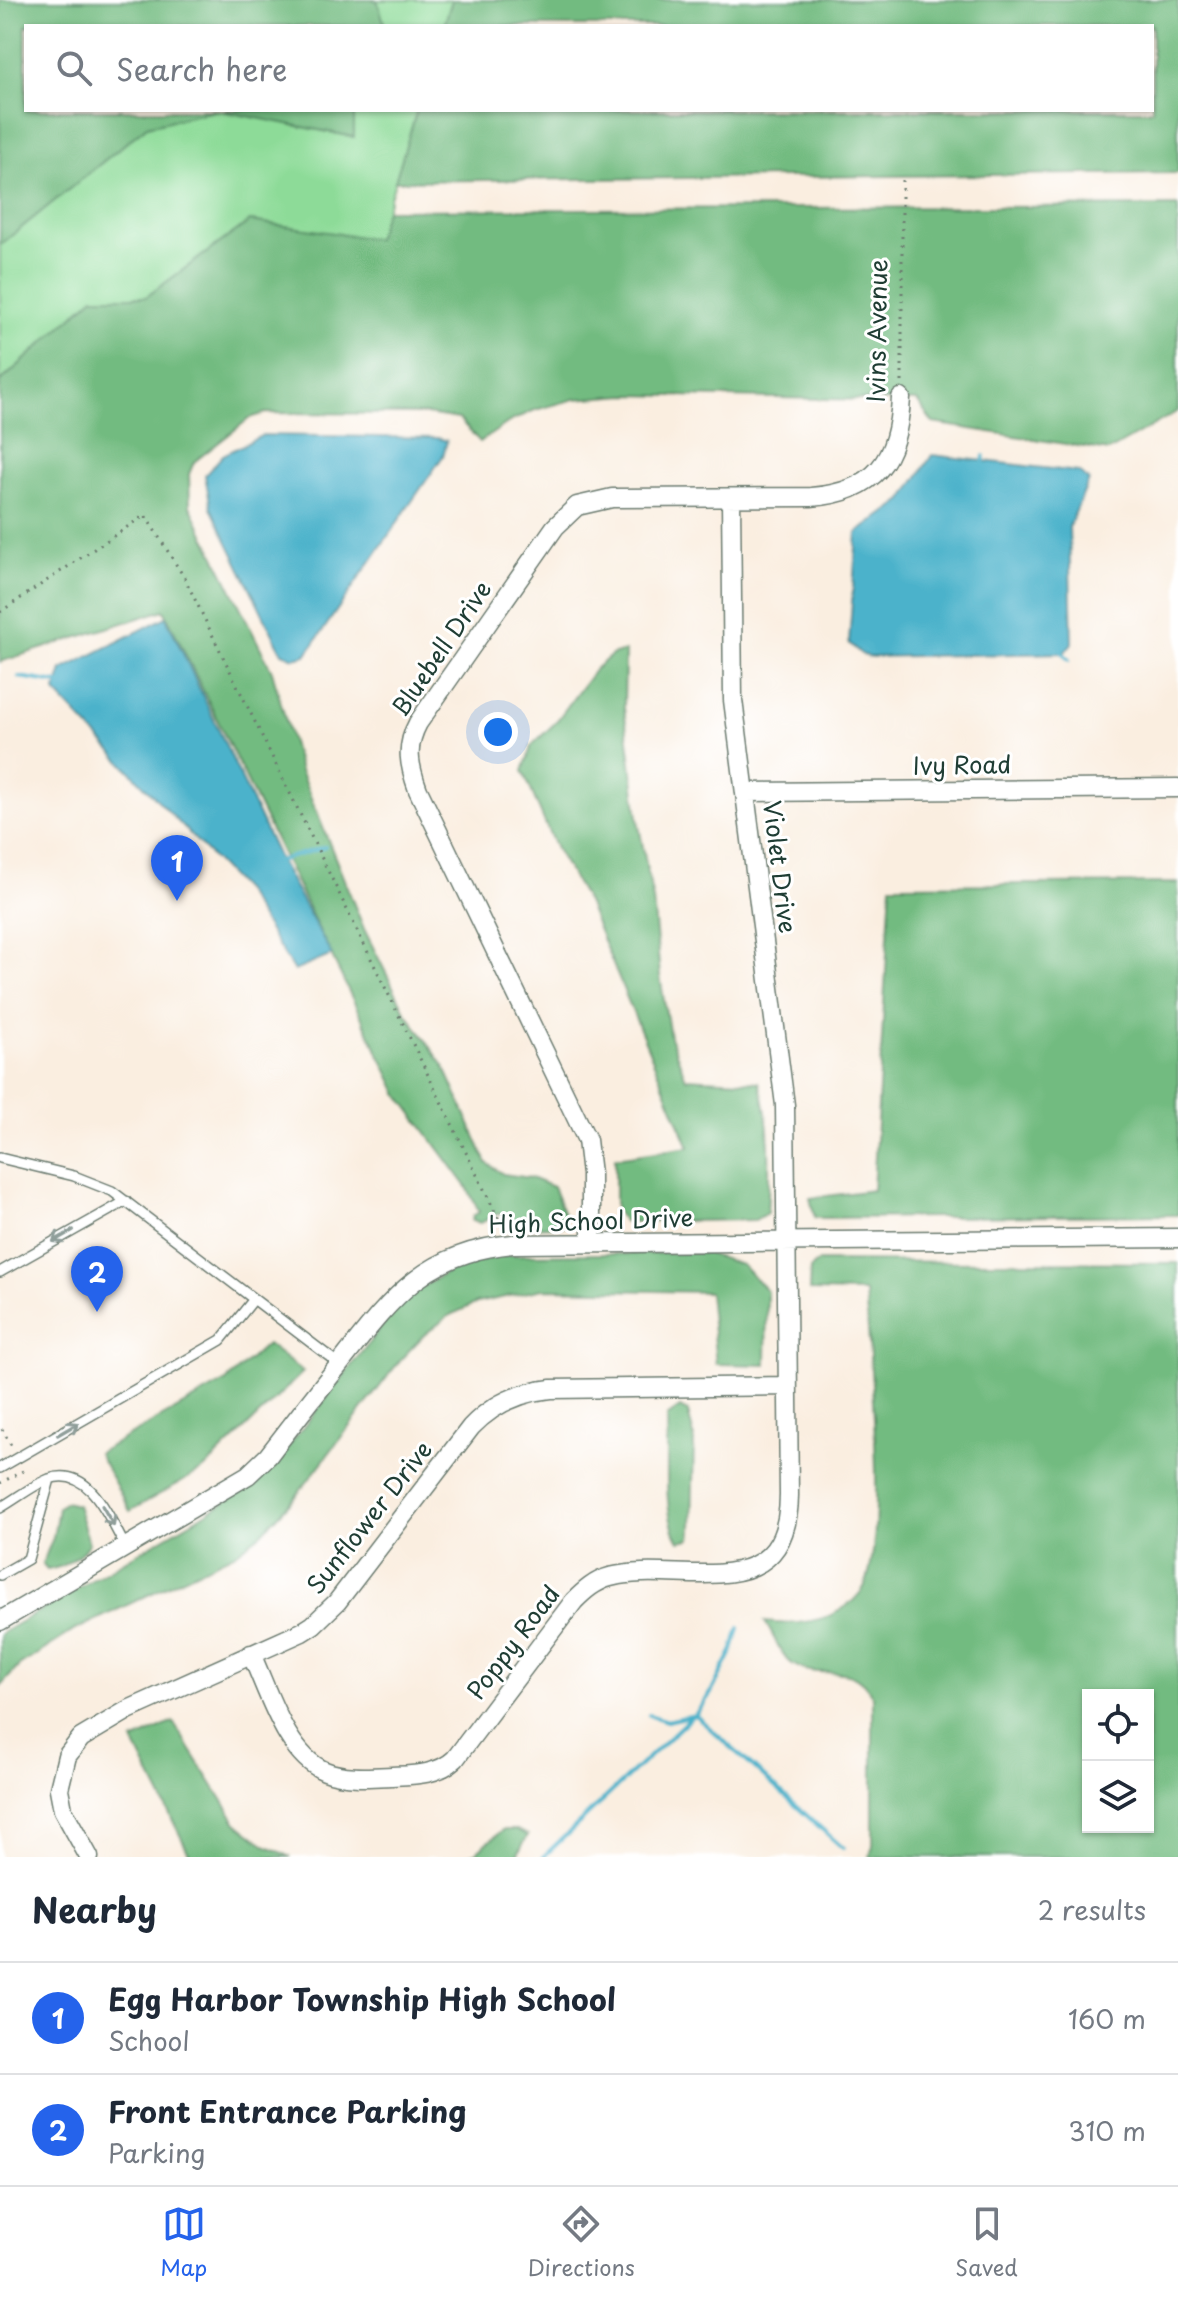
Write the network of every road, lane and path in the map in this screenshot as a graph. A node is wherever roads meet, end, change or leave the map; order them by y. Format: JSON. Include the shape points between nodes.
{"nodes":[{"id":1,"x":902,"y":178,"type":"dead end"},
{"id":2,"x":901,"y":398,"type":"joint"},
{"id":3,"x":871,"y":477,"type":"joint"},
{"id":4,"x":731,"y":499,"type":"junction"},
{"id":5,"x":0,"y":612,"type":"edge"},
{"id":6,"x":1178,"y":788,"type":"edge"},
{"id":7,"x":746,"y":792,"type":"junction"},
{"id":8,"x":0,"y":1158,"type":"edge"},
{"id":9,"x":126,"y":1201,"type":"junction"},
{"id":10,"x":504,"y":1230,"type":"dead end"},
{"id":11,"x":1178,"y":1238,"type":"edge"},
{"id":12,"x":786,"y":1242,"type":"junction"},
{"id":13,"x":591,"y":1243,"type":"junction"},
{"id":14,"x":0,"y":1272,"type":"edge"},
{"id":15,"x":254,"y":1299,"type":"junction"},
{"id":16,"x":339,"y":1364,"type":"junction"},
{"id":17,"x":787,"y":1386,"type":"junction"},
{"id":18,"x":2,"y":1429,"type":"edge"},
{"id":19,"x":14,"y":1450,"type":"dead end"},
{"id":20,"x":0,"y":1468,"type":"edge"},
{"id":21,"x":27,"y":1469,"type":"dead end"},
{"id":22,"x":50,"y":1479,"type":"junction"},
{"id":23,"x":0,"y":1483,"type":"edge"},
{"id":24,"x":0,"y":1508,"type":"edge"},
{"id":25,"x":126,"y":1548,"type":"junction"},
{"id":26,"x":0,"y":1575,"type":"edge"},
{"id":27,"x":0,"y":1621,"type":"edge"},
{"id":28,"x":251,"y":1654,"type":"junction"},
{"id":29,"x":89,"y":1857,"type":"edge"}],
"edges":[{"from":1,"to":2,"type":"path","name":"Ivins Avenue"},
{"from":2,"to":3,"type":"street","name":"Ivins Avenue","via":[[898,434]]},
{"from":3,"to":4,"type":"street","name":"Bluebell Drive","via":[[832,495]]},
{"from":4,"to":7,"type":"street","name":"Violet Drive","via":[[733,700]]},
{"from":4,"to":13,"type":"street","name":"Bluebell Drive","via":[[612,498],[577,506],[555,527],[411,739],[409,766],[418,790],[587,1140]]},
{"from":5,"to":10,"type":"path","via":[[145,515],[184,577]]},
{"from":6,"to":7,"type":"street","name":"Ivy Road"},
{"from":7,"to":12,"type":"street","name":"Violet Drive","via":[[785,1105]]},
{"from":8,"to":9,"type":"lane","via":[[90,1181]]},
{"from":9,"to":14,"type":"lane","one_way":true},
{"from":9,"to":15,"type":"lane"},
{"from":11,"to":12,"type":"street","name":"High School Drive"},
{"from":12,"to":13,"type":"street","name":"High School Drive"},
{"from":12,"to":17,"type":"street","name":"Poppy Road"},
{"from":13,"to":16,"type":"street","name":"High School Drive","via":[[500,1246],[447,1261],[394,1297]]},
{"from":15,"to":16,"type":"lane"},
{"from":20,"to":15,"type":"lane","one_way":true,"via":[[221,1340]]},
{"from":16,"to":25,"type":"street","name":"High School Drive","via":[[258,1467]]},
{"from":17,"to":28,"type":"street","name":"Sunflower Drive","via":[[551,1389],[504,1402],[471,1427],[321,1618]]},
{"from":17,"to":28,"type":"street","name":"Poppy Road","via":[[789,1511],[783,1534],[770,1553],[735,1573],[616,1576],[589,1587],[443,1768],[410,1775],[347,1776],[316,1766],[290,1739]]},
{"from":18,"to":19,"type":"path"},
{"from":21,"to":23,"type":"path"},
{"from":22,"to":24,"type":"lane"},
{"from":22,"to":25,"type":"lane","one_way":true,"via":[[75,1479],[88,1486]]},
{"from":22,"to":26,"type":"lane","via":[[28,1559]]},
{"from":25,"to":27,"type":"street","name":"High School Drive"},
{"from":28,"to":29,"type":"street","name":"Sunflower Drive","via":[[128,1710],[73,1747],[61,1773],[60,1799]]}]}
